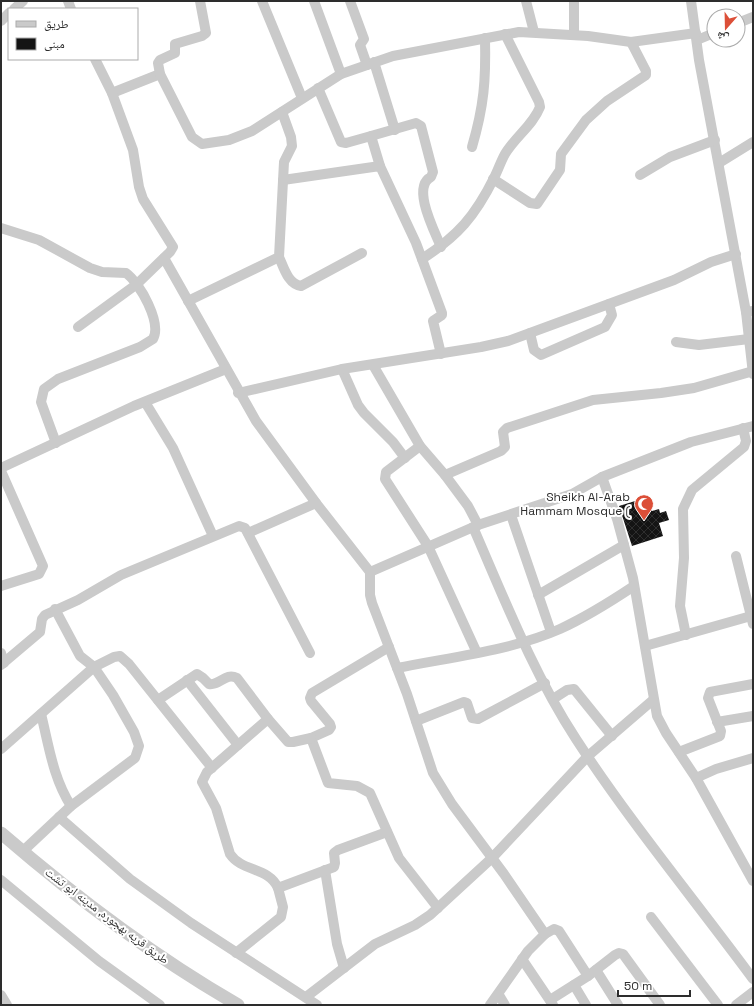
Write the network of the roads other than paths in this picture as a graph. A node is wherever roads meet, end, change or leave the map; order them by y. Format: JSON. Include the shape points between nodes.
{"nodes":[{"id":1,"x":23,"y":1,"type":"edge"},
{"id":2,"x":200,"y":1,"type":"edge"},
{"id":3,"x":262,"y":1,"type":"edge"},
{"id":4,"x":314,"y":1,"type":"edge"},
{"id":5,"x":350,"y":1,"type":"edge"},
{"id":6,"x":526,"y":1,"type":"edge"},
{"id":7,"x":574,"y":1,"type":"edge"},
{"id":8,"x":691,"y":1,"type":"edge"},
{"id":9,"x":15,"y":8,"type":"edge"},
{"id":10,"x":534,"y":32,"type":"junction"},
{"id":11,"x":505,"y":34,"type":"junction"},
{"id":12,"x":574,"y":34,"type":"junction"},
{"id":13,"x":706,"y":35,"type":"edge"},
{"id":14,"x":696,"y":37,"type":"junction"},
{"id":15,"x":485,"y":38,"type":"junction"},
{"id":16,"x":631,"y":42,"type":"junction"},
{"id":17,"x":96,"y":60,"type":"edge"},
{"id":18,"x":370,"y":64,"type":"junction"},
{"id":19,"x":160,"y":74,"type":"junction"},
{"id":20,"x":341,"y":74,"type":"junction"},
{"id":21,"x":318,"y":88,"type":"junction"},
{"id":22,"x":112,"y":93,"type":"junction"},
{"id":23,"x":302,"y":98,"type":"junction"},
{"id":24,"x":282,"y":112,"type":"junction"},
{"id":25,"x":395,"y":130,"type":"junction"},
{"id":26,"x":372,"y":136,"type":"junction"},
{"id":27,"x":715,"y":140,"type":"junction"},
{"id":28,"x":753,"y":142,"type":"edge"},
{"id":29,"x":472,"y":148,"type":"dead end"},
{"id":30,"x":719,"y":163,"type":"junction"},
{"id":31,"x":380,"y":166,"type":"junction"},
{"id":32,"x":640,"y":175,"type":"dead end"},
{"id":33,"x":493,"y":179,"type":"junction"},
{"id":34,"x":283,"y":180,"type":"junction"},
{"id":35,"x":1,"y":228,"type":"edge"},
{"id":36,"x":442,"y":247,"type":"junction"},
{"id":37,"x":362,"y":253,"type":"dead end"},
{"id":38,"x":736,"y":254,"type":"junction"},
{"id":39,"x":279,"y":257,"type":"junction"},
{"id":40,"x":164,"y":258,"type":"junction"},
{"id":41,"x":422,"y":259,"type":"junction"},
{"id":42,"x":137,"y":284,"type":"junction"},
{"id":43,"x":188,"y":301,"type":"junction"},
{"id":44,"x":610,"y":304,"type":"junction"},
{"id":45,"x":750,"y":311,"type":"edge"},
{"id":46,"x":78,"y":327,"type":"dead end"},
{"id":47,"x":530,"y":333,"type":"junction"},
{"id":48,"x":749,"y":339,"type":"junction"},
{"id":49,"x":676,"y":342,"type":"dead end"},
{"id":50,"x":441,"y":354,"type":"junction"},
{"id":51,"x":373,"y":365,"type":"junction"},
{"id":52,"x":226,"y":369,"type":"junction"},
{"id":53,"x":342,"y":370,"type":"junction"},
{"id":54,"x":753,"y":372,"type":"edge"},
{"id":55,"x":238,"y":393,"type":"junction"},
{"id":56,"x":145,"y":402,"type":"junction"},
{"id":57,"x":748,"y":427,"type":"edge"},
{"id":58,"x":56,"y":443,"type":"junction"},
{"id":59,"x":420,"y":446,"type":"junction"},
{"id":60,"x":405,"y":458,"type":"junction"},
{"id":61,"x":1,"y":468,"type":"edge"},
{"id":62,"x":1,"y":471,"type":"edge"},
{"id":63,"x":445,"y":475,"type":"junction"},
{"id":64,"x":602,"y":477,"type":"junction"},
{"id":65,"x":316,"y":503,"type":"junction"},
{"id":66,"x":510,"y":515,"type":"junction"},
{"id":67,"x":475,"y":526,"type":"junction"},
{"id":68,"x":248,"y":534,"type":"junction"},
{"id":69,"x":212,"y":536,"type":"junction"},
{"id":70,"x":624,"y":545,"type":"junction"},
{"id":71,"x":428,"y":546,"type":"junction"},
{"id":72,"x":736,"y":556,"type":"dead end"},
{"id":73,"x":370,"y":572,"type":"junction"},
{"id":74,"x":1,"y":586,"type":"edge"},
{"id":75,"x":634,"y":586,"type":"junction"},
{"id":76,"x":749,"y":591,"type":"edge"},
{"id":77,"x":538,"y":595,"type":"junction"},
{"id":78,"x":55,"y":610,"type":"junction"},
{"id":79,"x":752,"y":620,"type":"edge"},
{"id":80,"x":551,"y":632,"type":"junction"},
{"id":81,"x":686,"y":635,"type":"junction"},
{"id":82,"x":524,"y":642,"type":"junction"},
{"id":83,"x":645,"y":646,"type":"junction"},
{"id":84,"x":389,"y":647,"type":"junction"},
{"id":85,"x":310,"y":653,"type":"dead end"},
{"id":86,"x":477,"y":653,"type":"junction"},
{"id":87,"x":2,"y":660,"type":"edge"},
{"id":88,"x":94,"y":667,"type":"junction"},
{"id":89,"x":397,"y":668,"type":"junction"},
{"id":90,"x":187,"y":680,"type":"junction"},
{"id":91,"x":545,"y":683,"type":"junction"},
{"id":92,"x":753,"y":684,"type":"edge"},
{"id":93,"x":553,"y":699,"type":"junction"},
{"id":94,"x":158,"y":700,"type":"junction"},
{"id":95,"x":653,"y":700,"type":"junction"},
{"id":96,"x":41,"y":714,"type":"junction"},
{"id":97,"x":753,"y":716,"type":"edge"},
{"id":98,"x":268,"y":719,"type":"junction"},
{"id":99,"x":416,"y":721,"type":"junction"},
{"id":100,"x":717,"y":722,"type":"junction"},
{"id":101,"x":612,"y":736,"type":"junction"},
{"id":102,"x":311,"y":738,"type":"junction"},
{"id":103,"x":238,"y":745,"type":"junction"},
{"id":104,"x":1,"y":750,"type":"edge"},
{"id":105,"x":679,"y":752,"type":"junction"},
{"id":106,"x":588,"y":756,"type":"junction"},
{"id":107,"x":753,"y":758,"type":"edge"},
{"id":108,"x":212,"y":768,"type":"junction"},
{"id":109,"x":696,"y":778,"type":"junction"},
{"id":110,"x":71,"y":806,"type":"junction"},
{"id":111,"x":59,"y":817,"type":"junction"},
{"id":112,"x":387,"y":832,"type":"junction"},
{"id":113,"x":2,"y":835,"type":"edge"},
{"id":114,"x":23,"y":852,"type":"junction"},
{"id":115,"x":492,"y":858,"type":"junction"},
{"id":116,"x":325,"y":870,"type":"junction"},
{"id":117,"x":1,"y":880,"type":"edge"},
{"id":118,"x":753,"y":881,"type":"edge"},
{"id":119,"x":278,"y":888,"type":"junction"},
{"id":120,"x":438,"y":908,"type":"junction"},
{"id":121,"x":651,"y":917,"type":"dead end"},
{"id":122,"x":545,"y":934,"type":"junction"},
{"id":123,"x":236,"y":953,"type":"junction"},
{"id":124,"x":522,"y":959,"type":"junction"},
{"id":125,"x":344,"y":968,"type":"junction"},
{"id":126,"x":592,"y":972,"type":"junction"},
{"id":127,"x":753,"y":979,"type":"edge"},
{"id":128,"x":574,"y":985,"type":"junction"},
{"id":129,"x":753,"y":992,"type":"edge"},
{"id":130,"x":1,"y":995,"type":"edge"},
{"id":131,"x":499,"y":995,"type":"junction"},
{"id":132,"x":306,"y":997,"type":"junction"},
{"id":133,"x":552,"y":1003,"type":"edge"},
{"id":134,"x":156,"y":1004,"type":"edge"},
{"id":135,"x":7,"y":1005,"type":"edge"},
{"id":136,"x":238,"y":1005,"type":"edge"},
{"id":137,"x":317,"y":1005,"type":"edge"},
{"id":138,"x":490,"y":1005,"type":"edge"},
{"id":139,"x":505,"y":1005,"type":"edge"},
{"id":140,"x":586,"y":1005,"type":"edge"},
{"id":141,"x":618,"y":1005,"type":"edge"},
{"id":142,"x":660,"y":1005,"type":"edge"},
{"id":143,"x":718,"y":1005,"type":"edge"},
{"id":144,"x":736,"y":1005,"type":"edge"}],
"edges":[{"from":1,"to":9,"type":"street"},
{"from":2,"to":19,"type":"street","via":[[206,33],[175,44],[175,54],[158,63]]},
{"from":3,"to":23,"type":"street"},
{"from":4,"to":20,"type":"street"},
{"from":5,"to":18,"type":"street","via":[[364,39],[360,45]]},
{"from":6,"to":10,"type":"street"},
{"from":7,"to":12,"type":"street"},
{"from":8,"to":14,"type":"street"},
{"from":10,"to":11,"type":"street"},
{"from":10,"to":12,"type":"street"},
{"from":11,"to":15,"type":"street"},
{"from":11,"to":33,"type":"street","via":[[540,108],[506,153]]},
{"from":12,"to":16,"type":"street"},
{"from":13,"to":14,"type":"street"},
{"from":14,"to":16,"type":"street"},
{"from":14,"to":27,"type":"street"},
{"from":15,"to":18,"type":"street","via":[[393,56]]},
{"from":15,"to":29,"type":"street","via":[[486,78]]},
{"from":16,"to":33,"type":"street","via":[[646,74],[607,101],[586,120],[564,149],[560,158],[560,170],[537,204],[530,203]]},
{"from":17,"to":22,"type":"street"},
{"from":18,"to":20,"type":"street"},
{"from":18,"to":25,"type":"street"},
{"from":19,"to":22,"type":"street"},
{"from":19,"to":24,"type":"street","via":[[192,137],[202,144],[229,140],[252,131]]},
{"from":20,"to":21,"type":"street"},
{"from":21,"to":23,"type":"street"},
{"from":21,"to":26,"type":"street","via":[[342,142]]},
{"from":22,"to":40,"type":"street","via":[[133,150],[143,199],[172,244],[172,251]]},
{"from":23,"to":24,"type":"street"},
{"from":24,"to":34,"type":"street","via":[[292,146],[285,157]]},
{"from":25,"to":26,"type":"street"},
{"from":25,"to":36,"type":"street","via":[[416,123],[421,126],[433,172],[423,184],[425,204]]},
{"from":26,"to":31,"type":"street"},
{"from":27,"to":30,"type":"street"},
{"from":27,"to":32,"type":"street","via":[[670,157]]},
{"from":28,"to":30,"type":"street"},
{"from":30,"to":38,"type":"street"},
{"from":31,"to":34,"type":"street"},
{"from":31,"to":41,"type":"street"},
{"from":33,"to":36,"type":"street","via":[[471,217]]},
{"from":34,"to":39,"type":"street"},
{"from":35,"to":42,"type":"street","via":[[39,240],[90,268],[102,272],[126,273]]},
{"from":36,"to":41,"type":"street"},
{"from":37,"to":39,"type":"street","via":[[301,286],[294,284],[290,279]]},
{"from":38,"to":44,"type":"street"},
{"from":38,"to":45,"type":"street"},
{"from":39,"to":43,"type":"street"},
{"from":40,"to":42,"type":"street"},
{"from":40,"to":43,"type":"street"},
{"from":41,"to":50,"type":"street","via":[[442,314],[433,321]]},
{"from":42,"to":46,"type":"street"},
{"from":42,"to":58,"type":"street","via":[[155,319],[156,335],[140,347],[58,379],[44,389],[40,402]]},
{"from":43,"to":52,"type":"street"},
{"from":44,"to":47,"type":"street"},
{"from":44,"to":47,"type":"street","via":[[612,315],[605,327],[542,355],[534,350]]},
{"from":45,"to":48,"type":"street"},
{"from":47,"to":50,"type":"street","via":[[508,341]]},
{"from":48,"to":49,"type":"street","via":[[699,345]]},
{"from":48,"to":54,"type":"street"},
{"from":50,"to":51,"type":"street"},
{"from":51,"to":53,"type":"street"},
{"from":51,"to":59,"type":"street"},
{"from":52,"to":55,"type":"street"},
{"from":52,"to":56,"type":"street"},
{"from":53,"to":55,"type":"street"},
{"from":53,"to":60,"type":"street","via":[[358,405]]},
{"from":54,"to":63,"type":"street","via":[[694,388],[661,394],[593,400],[555,411],[507,428],[504,432],[505,447],[501,451]]},
{"from":55,"to":65,"type":"street","via":[[256,422]]},
{"from":56,"to":58,"type":"street"},
{"from":56,"to":69,"type":"street","via":[[173,448]]},
{"from":57,"to":64,"type":"street","via":[[691,442]]},
{"from":57,"to":81,"type":"street","via":[[744,447],[692,490],[683,509],[684,558],[680,606]]},
{"from":58,"to":61,"type":"street"},
{"from":59,"to":60,"type":"street"},
{"from":59,"to":63,"type":"street"},
{"from":60,"to":71,"type":"street","via":[[386,472],[385,479]]},
{"from":62,"to":74,"type":"street","via":[[43,566],[39,574]]},
{"from":63,"to":67,"type":"street","via":[[468,506]]},
{"from":64,"to":66,"type":"street","via":[[572,494]]},
{"from":64,"to":70,"type":"street"},
{"from":65,"to":68,"type":"street"},
{"from":65,"to":73,"type":"street"},
{"from":66,"to":67,"type":"street"},
{"from":66,"to":77,"type":"street"},
{"from":67,"to":71,"type":"street"},
{"from":67,"to":82,"type":"street"},
{"from":68,"to":69,"type":"street","via":[[245,528],[239,526]]},
{"from":68,"to":85,"type":"street"},
{"from":69,"to":78,"type":"street","via":[[121,575]]},
{"from":70,"to":75,"type":"street"},
{"from":70,"to":77,"type":"street"},
{"from":71,"to":73,"type":"street"},
{"from":71,"to":86,"type":"street"},
{"from":72,"to":76,"type":"street"},
{"from":73,"to":84,"type":"street","via":[[372,603]]},
{"from":75,"to":80,"type":"street","via":[[602,608]]},
{"from":75,"to":83,"type":"street"},
{"from":76,"to":79,"type":"street"},
{"from":77,"to":80,"type":"street"},
{"from":78,"to":87,"type":"street","via":[[42,619],[40,632]]},
{"from":78,"to":88,"type":"street","via":[[80,656]]},
{"from":79,"to":81,"type":"street"},
{"from":80,"to":82,"type":"street"},
{"from":81,"to":83,"type":"street"},
{"from":82,"to":86,"type":"street"},
{"from":82,"to":91,"type":"street"},
{"from":83,"to":95,"type":"street"},
{"from":84,"to":89,"type":"street"},
{"from":84,"to":102,"type":"street","via":[[312,693],[311,701],[331,727]]},
{"from":86,"to":89,"type":"street"},
{"from":88,"to":94,"type":"street","via":[[120,656]]},
{"from":88,"to":96,"type":"street"},
{"from":88,"to":110,"type":"street","via":[[134,732],[138,746],[135,758]]},
{"from":89,"to":99,"type":"street"},
{"from":90,"to":94,"type":"street"},
{"from":90,"to":98,"type":"street","via":[[197,674],[212,685],[228,676],[237,678]]},
{"from":90,"to":103,"type":"street"},
{"from":91,"to":93,"type":"street"},
{"from":91,"to":99,"type":"street","via":[[478,719],[472,718],[467,703],[464,702]]},
{"from":92,"to":100,"type":"street","via":[[710,692],[708,698]]},
{"from":93,"to":101,"type":"street","via":[[567,690],[574,689]]},
{"from":93,"to":106,"type":"street"},
{"from":94,"to":108,"type":"street"},
{"from":95,"to":101,"type":"street"},
{"from":95,"to":105,"type":"street","via":[[656,716]]},
{"from":96,"to":104,"type":"street"},
{"from":96,"to":110,"type":"street","via":[[56,777]]},
{"from":97,"to":100,"type":"street"},
{"from":98,"to":102,"type":"street","via":[[288,742]]},
{"from":98,"to":103,"type":"street"},
{"from":99,"to":115,"type":"street","via":[[433,773],[452,804]]},
{"from":100,"to":105,"type":"street","via":[[721,731],[720,736]]},
{"from":101,"to":106,"type":"street"},
{"from":102,"to":112,"type":"street","via":[[328,783],[357,786],[370,793]]},
{"from":103,"to":108,"type":"street"},
{"from":105,"to":109,"type":"street"},
{"from":106,"to":115,"type":"street"},
{"from":106,"to":127,"type":"street"},
{"from":107,"to":109,"type":"street"},
{"from":108,"to":119,"type":"street","via":[[203,778],[202,784],[216,808],[230,854],[240,864],[272,878]]},
{"from":109,"to":118,"type":"street"},
{"from":110,"to":111,"type":"street"},
{"from":111,"to":114,"type":"street"},
{"from":111,"to":123,"type":"street","via":[[130,879]]},
{"from":112,"to":116,"type":"street","via":[[338,850],[334,853],[335,865]]},
{"from":112,"to":120,"type":"street","via":[[399,858]]},
{"from":113,"to":114,"type":"street","name":"طريق قريه بهجوره, مدينه ابو تشت"},
{"from":114,"to":136,"type":"street","name":"طريق قريه بهجوره, مدينه ابو تشت","via":[[115,925]]},
{"from":115,"to":120,"type":"street"},
{"from":115,"to":122,"type":"street"},
{"from":116,"to":119,"type":"street"},
{"from":116,"to":125,"type":"street","via":[[337,944]]},
{"from":117,"to":134,"type":"street","via":[[99,961]]},
{"from":119,"to":123,"type":"street","via":[[283,907],[281,917]]},
{"from":120,"to":125,"type":"street","via":[[415,925],[375,944]]},
{"from":121,"to":143,"type":"street"},
{"from":122,"to":124,"type":"street"},
{"from":122,"to":126,"type":"street","via":[[554,929],[559,931]]},
{"from":123,"to":132,"type":"street"},
{"from":124,"to":131,"type":"street"},
{"from":124,"to":133,"type":"street"},
{"from":125,"to":132,"type":"street"},
{"from":126,"to":128,"type":"street"},
{"from":126,"to":141,"type":"street"},
{"from":126,"to":142,"type":"street","via":[[615,955],[623,954]]},
{"from":128,"to":133,"type":"street"},
{"from":128,"to":140,"type":"street"},
{"from":129,"to":144,"type":"street"},
{"from":130,"to":135,"type":"street"},
{"from":131,"to":138,"type":"street"},
{"from":131,"to":139,"type":"street"},
{"from":132,"to":137,"type":"street"}]}
